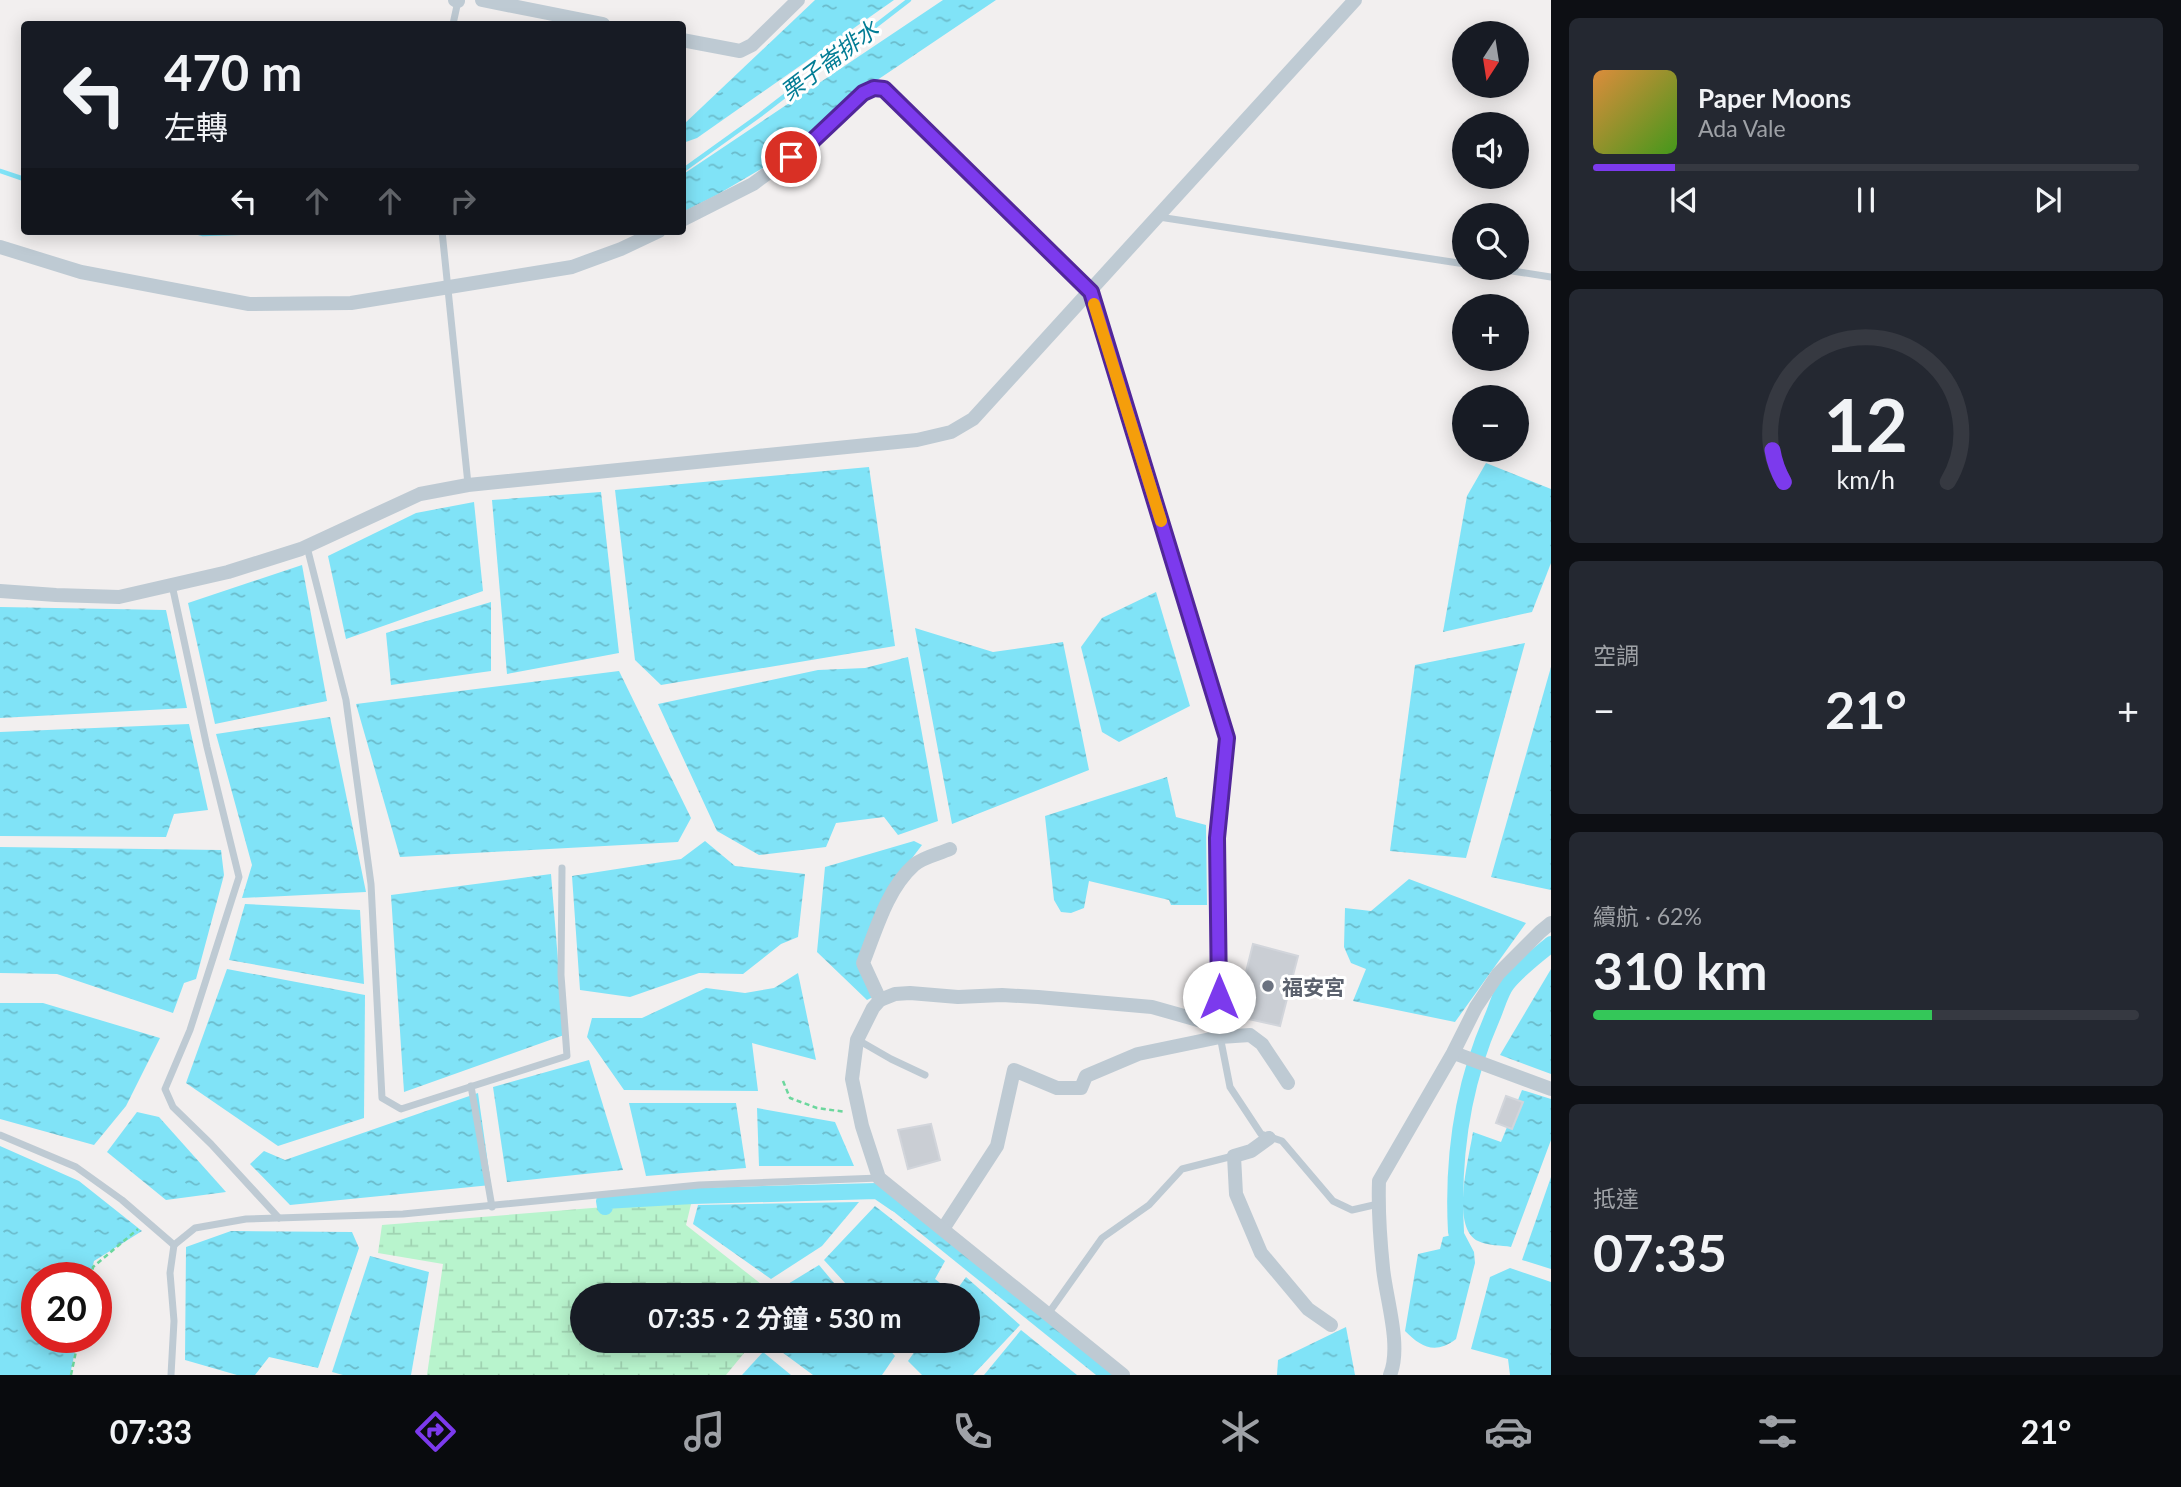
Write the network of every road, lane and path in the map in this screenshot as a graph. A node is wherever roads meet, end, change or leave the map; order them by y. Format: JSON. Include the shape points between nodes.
{"nodes":[{"id":1,"x":457,"y":0,"type":"edge"},
{"id":2,"x":482,"y":0,"type":"edge"},
{"id":3,"x":798,"y":0,"type":"edge"},
{"id":4,"x":1355,"y":0,"type":"edge"},
{"id":5,"x":454,"y":21,"type":"edge"},
{"id":6,"x":588,"y":21,"type":"edge"},
{"id":7,"x":686,"y":41,"type":"edge"},
{"id":8,"x":1159,"y":217,"type":"junction"},
{"id":9,"x":686,"y":218,"type":"edge"},
{"id":10,"x":442,"y":235,"type":"edge"},
{"id":11,"x":651,"y":235,"type":"edge"},
{"id":12,"x":0,"y":247,"type":"edge"},
{"id":13,"x":1452,"y":262,"type":"edge"},
{"id":14,"x":1529,"y":274,"type":"edge"},
{"id":15,"x":1551,"y":277,"type":"edge"},
{"id":16,"x":448,"y":285,"type":"junction"},
{"id":17,"x":1091,"y":292,"type":"junction"},
{"id":18,"x":468,"y":485,"type":"junction"},
{"id":19,"x":307,"y":547,"type":"junction"},
{"id":20,"x":172,"y":585,"type":"junction"},
{"id":21,"x":0,"y":591,"type":"edge"},
{"id":22,"x":950,"y":849,"type":"dead end"},
{"id":23,"x":562,"y":868,"type":"dead end"},
{"id":24,"x":1551,"y":923,"type":"edge"},
{"id":25,"x":880,"y":1000,"type":"junction"},
{"id":26,"x":1219,"y":1030,"type":"junction"},
{"id":27,"x":858,"y":1040,"type":"junction"},
{"id":28,"x":1454,"y":1054,"type":"dead end"},
{"id":29,"x":925,"y":1075,"type":"dead end"},
{"id":30,"x":783,"y":1081,"type":"dead end"},
{"id":31,"x":1288,"y":1083,"type":"dead end"},
{"id":32,"x":471,"y":1086,"type":"junction"},
{"id":33,"x":1551,"y":1089,"type":"edge"},
{"id":34,"x":860,"y":1114,"type":"junction"},
{"id":35,"x":0,"y":1135,"type":"edge"},
{"id":36,"x":1269,"y":1138,"type":"junction"},
{"id":37,"x":1234,"y":1156,"type":"junction"},
{"id":38,"x":879,"y":1178,"type":"junction"},
{"id":39,"x":1378,"y":1204,"type":"junction"},
{"id":40,"x":492,"y":1207,"type":"junction"},
{"id":41,"x":279,"y":1218,"type":"junction"},
{"id":42,"x":146,"y":1223,"type":"junction"},
{"id":43,"x":943,"y":1229,"type":"junction"},
{"id":44,"x":174,"y":1245,"type":"junction"},
{"id":45,"x":99,"y":1262,"type":"edge"},
{"id":46,"x":1048,"y":1314,"type":"junction"},
{"id":47,"x":1331,"y":1325,"type":"dead end"},
{"id":48,"x":76,"y":1353,"type":"edge"},
{"id":49,"x":71,"y":1375,"type":"edge"},
{"id":50,"x":171,"y":1375,"type":"edge"},
{"id":51,"x":1123,"y":1375,"type":"edge"},
{"id":52,"x":1390,"y":1375,"type":"edge"}],
"edges":[{"from":1,"to":5,"type":"lane"},
{"from":2,"to":6,"type":"street"},
{"from":3,"to":7,"type":"street","via":[[752,46],[740,51]]},
{"from":4,"to":8,"type":"street"},
{"from":8,"to":13,"type":"lane"},
{"from":8,"to":17,"type":"street"},
{"from":9,"to":17,"type":"street","via":[[753,184],[809,144],[863,93],[884,89]]},
{"from":10,"to":16,"type":"lane"},
{"from":11,"to":16,"type":"street","via":[[572,267]]},
{"from":12,"to":16,"type":"street","via":[[81,272],[249,304],[351,303]]},
{"from":14,"to":15,"type":"lane"},
{"from":16,"to":18,"type":"lane"},
{"from":17,"to":18,"type":"street","via":[[973,419],[951,432],[916,440]]},
{"from":17,"to":26,"type":"lane","via":[[1227,738],[1217,838]]},
{"from":18,"to":19,"type":"street","via":[[419,494]]},
{"from":19,"to":20,"type":"street"},
{"from":19,"to":32,"type":"lane","via":[[346,700],[371,884],[382,1098],[401,1109]]},
{"from":20,"to":21,"type":"street","via":[[119,597]]},
{"from":20,"to":41,"type":"lane","via":[[239,877],[166,1089],[173,1107]]},
{"from":22,"to":25,"type":"street","via":[[915,863],[880,918],[863,963]]},
{"from":23,"to":32,"type":"lane","via":[[561,975],[567,1056]]},
{"from":24,"to":39,"type":"street","via":[[1498,975],[1476,1007],[1380,1181]]},
{"from":25,"to":26,"type":"street","via":[[910,993],[1002,995],[1152,1007]]},
{"from":25,"to":27,"type":"street"},
{"from":26,"to":31,"type":"street","via":[[1250,1035],[1262,1044]]},
{"from":26,"to":36,"type":"lane","via":[[1230,1087],[1261,1134]]},
{"from":26,"to":43,"type":"street","via":[[1138,1054],[1086,1076],[1081,1088],[1057,1088],[1014,1070],[997,1146]]},
{"from":27,"to":29,"type":"lane"},
{"from":27,"to":34,"type":"street","via":[[852,1079]]},
{"from":28,"to":33,"type":"street"},
{"from":30,"to":34,"type":"path","via":[[790,1098],[817,1108]]},
{"from":32,"to":40,"type":"lane"},
{"from":34,"to":38,"type":"street"},
{"from":35,"to":42,"type":"lane","via":[[76,1167]]},
{"from":36,"to":37,"type":"street"},
{"from":36,"to":39,"type":"lane","via":[[1282,1141],[1333,1201],[1352,1210]]},
{"from":37,"to":46,"type":"lane","via":[[1182,1169],[1149,1205],[1102,1238]]},
{"from":37,"to":47,"type":"street","via":[[1236,1194],[1262,1253],[1308,1309]]},
{"from":38,"to":40,"type":"lane","via":[[699,1185]]},
{"from":38,"to":43,"type":"street"},
{"from":39,"to":52,"type":"street","via":[[1394,1342]]},
{"from":40,"to":41,"type":"lane"},
{"from":41,"to":44,"type":"lane","via":[[195,1228]]},
{"from":42,"to":44,"type":"lane"},
{"from":42,"to":45,"type":"path"},
{"from":43,"to":46,"type":"street"},
{"from":44,"to":50,"type":"lane"},
{"from":46,"to":51,"type":"street"},
{"from":48,"to":49,"type":"path"}]}
